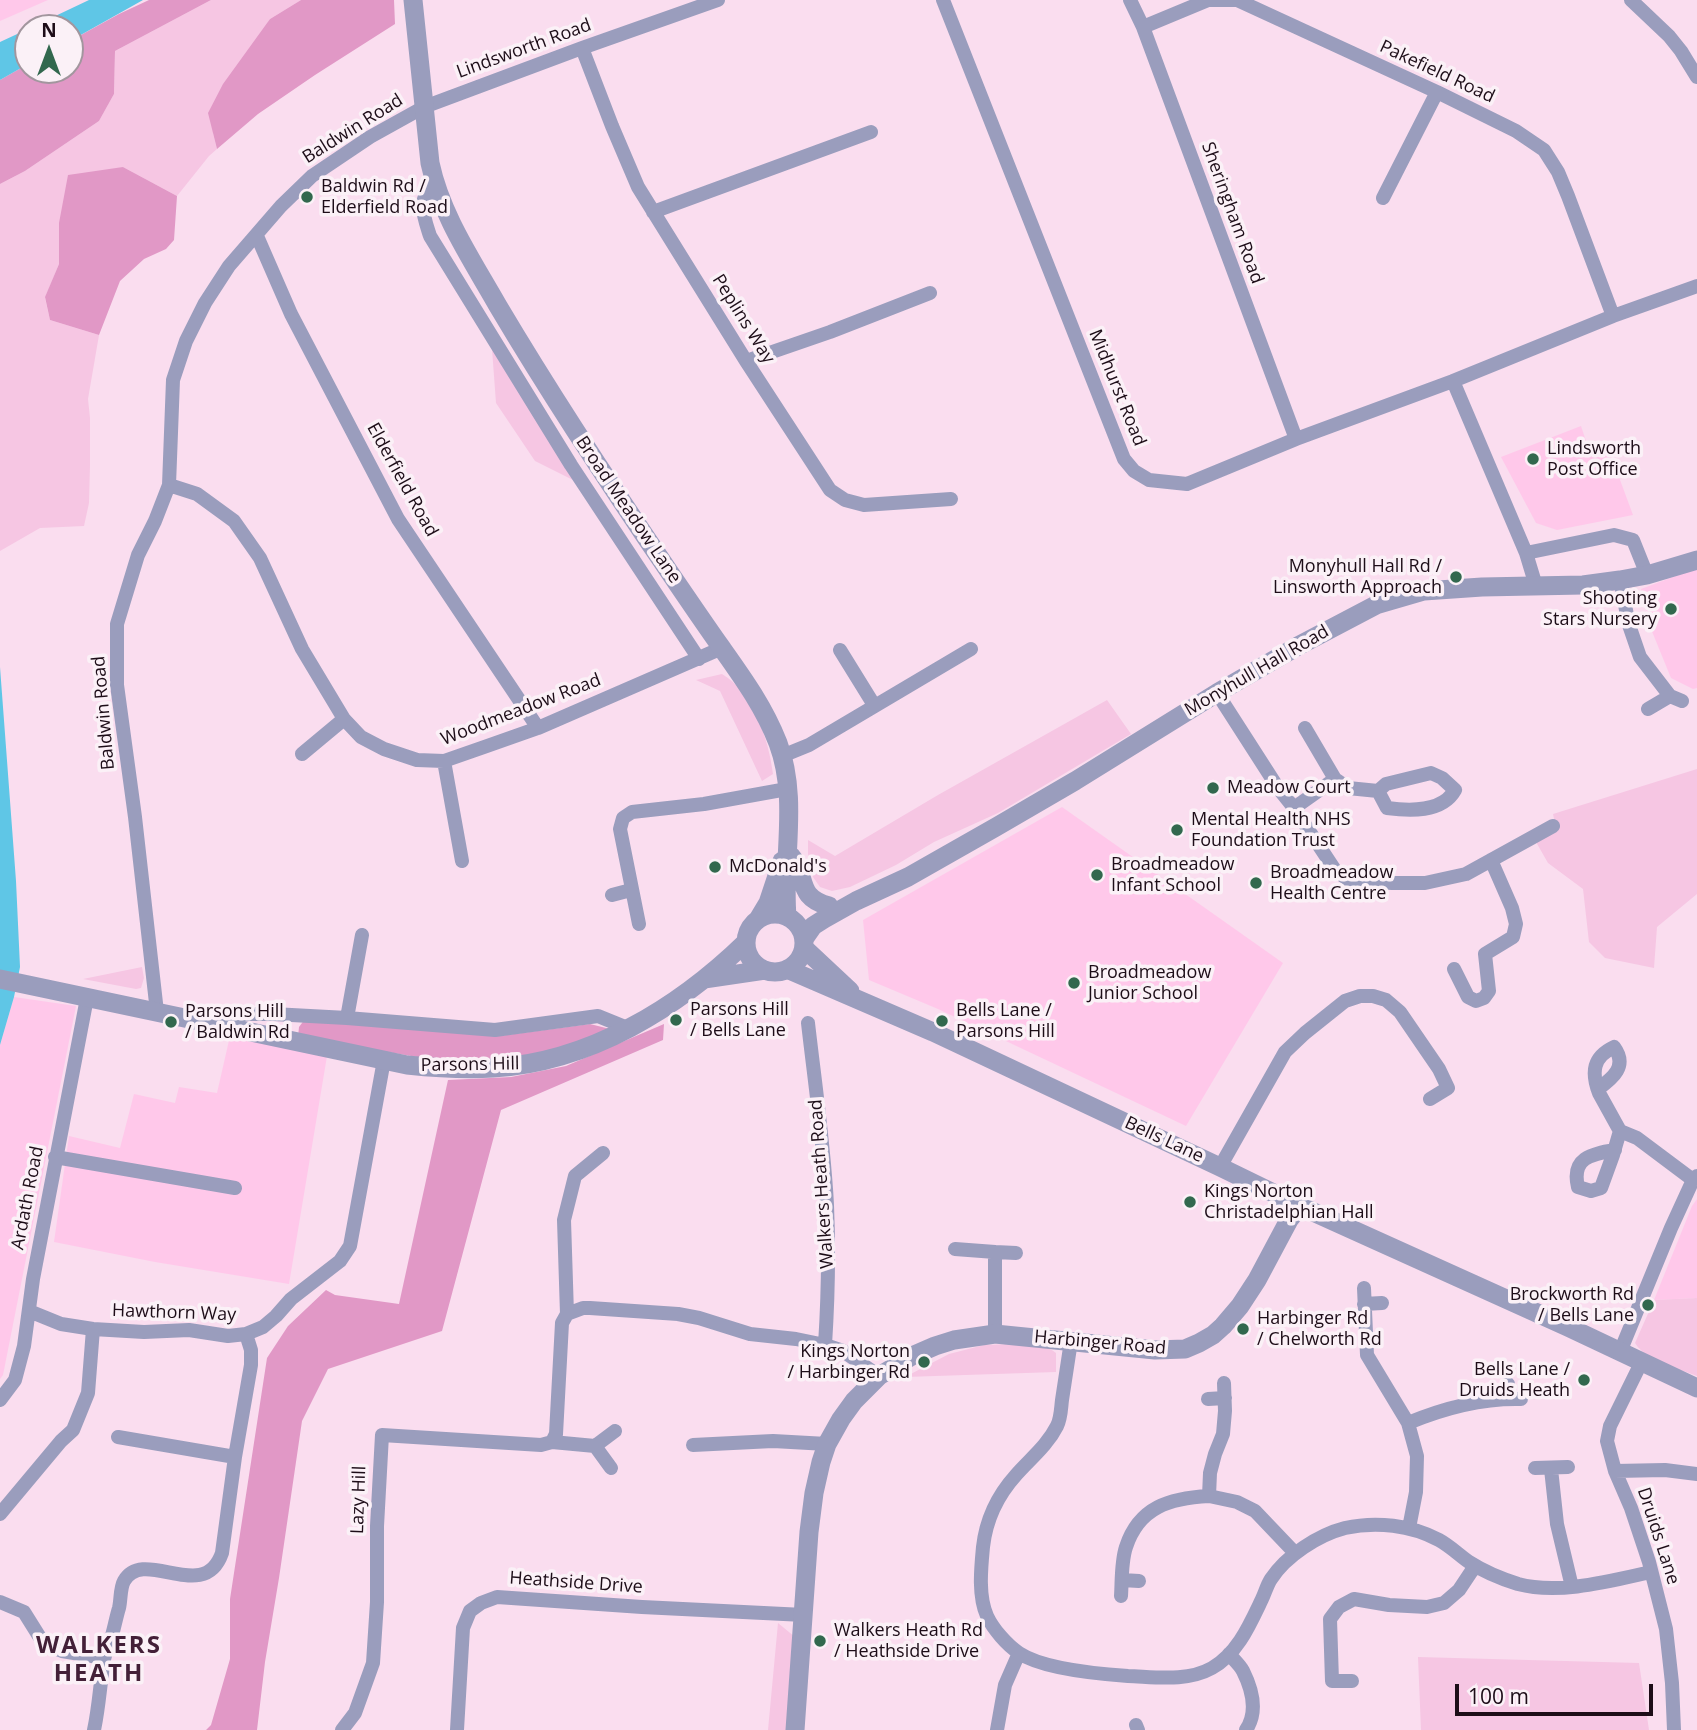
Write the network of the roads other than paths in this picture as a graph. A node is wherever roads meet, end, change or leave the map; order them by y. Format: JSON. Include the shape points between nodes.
{"nodes":[{"id":1,"x":413,"y":0,"type":"edge"},
{"id":2,"x":718,"y":0,"type":"edge"},
{"id":3,"x":943,"y":0,"type":"edge"},
{"id":4,"x":1130,"y":0,"type":"edge"},
{"id":5,"x":1631,"y":0,"type":"edge"},
{"id":6,"x":1143,"y":27,"type":"junction"},
{"id":7,"x":582,"y":48,"type":"junction"},
{"id":8,"x":1697,"y":77,"type":"edge"},
{"id":9,"x":1437,"y":92,"type":"junction"},
{"id":10,"x":424,"y":107,"type":"junction"},
{"id":11,"x":871,"y":132,"type":"dead end"},
{"id":12,"x":434,"y":181,"type":"junction"},
{"id":13,"x":1383,"y":198,"type":"dead end"},
{"id":14,"x":653,"y":212,"type":"junction"},
{"id":15,"x":257,"y":236,"type":"junction"},
{"id":16,"x":1697,"y":286,"type":"edge"},
{"id":17,"x":930,"y":293,"type":"dead end"},
{"id":18,"x":1613,"y":316,"type":"junction"},
{"id":19,"x":746,"y":361,"type":"junction"},
{"id":20,"x":1453,"y":381,"type":"junction"},
{"id":21,"x":1296,"y":439,"type":"junction"},
{"id":22,"x":169,"y":485,"type":"junction"},
{"id":23,"x":951,"y":499,"type":"dead end"},
{"id":24,"x":1526,"y":553,"type":"junction"},
{"id":25,"x":1697,"y":560,"type":"edge"},
{"id":26,"x":1647,"y":575,"type":"junction"},
{"id":27,"x":1620,"y":580,"type":"junction"},
{"id":28,"x":1536,"y":586,"type":"junction"},
{"id":29,"x":722,"y":648,"type":"junction"},
{"id":30,"x":971,"y":649,"type":"dead end"},
{"id":31,"x":840,"y":650,"type":"dead end"},
{"id":32,"x":699,"y":659,"type":"junction"},
{"id":33,"x":1217,"y":693,"type":"junction"},
{"id":34,"x":874,"y":705,"type":"junction"},
{"id":35,"x":1648,"y":709,"type":"dead end"},
{"id":36,"x":344,"y":719,"type":"junction"},
{"id":37,"x":538,"y":728,"type":"junction"},
{"id":38,"x":1306,"y":728,"type":"dead end"},
{"id":39,"x":302,"y":754,"type":"dead end"},
{"id":40,"x":782,"y":756,"type":"junction"},
{"id":41,"x":444,"y":761,"type":"junction"},
{"id":42,"x":1335,"y":779,"type":"junction"},
{"id":43,"x":787,"y":789,"type":"junction"},
{"id":44,"x":1378,"y":791,"type":"junction"},
{"id":45,"x":1294,"y":808,"type":"junction"},
{"id":46,"x":1553,"y":826,"type":"dead end"},
{"id":47,"x":788,"y":850,"type":"junction"},
{"id":48,"x":1491,"y":860,"type":"junction"},
{"id":49,"x":462,"y":861,"type":"dead end"},
{"id":50,"x":631,"y":891,"type":"junction"},
{"id":51,"x":612,"y":895,"type":"dead end"},
{"id":52,"x":856,"y":901,"type":"junction"},
{"id":53,"x":829,"y":906,"type":"junction"},
{"id":54,"x":790,"y":917,"type":"junction"},
{"id":55,"x":759,"y":918,"type":"junction"},
{"id":56,"x":639,"y":924,"type":"dead end"},
{"id":57,"x":362,"y":935,"type":"dead end"},
{"id":58,"x":746,"y":942,"type":"junction"},
{"id":59,"x":804,"y":943,"type":"junction"},
{"id":60,"x":1454,"y":968,"type":"dead end"},
{"id":61,"x":787,"y":969,"type":"junction"},
{"id":62,"x":765,"y":970,"type":"junction"},
{"id":63,"x":702,"y":979,"type":"junction"},
{"id":64,"x":10,"y":981,"type":"edge"},
{"id":65,"x":87,"y":998,"type":"junction"},
{"id":66,"x":858,"y":999,"type":"junction"},
{"id":67,"x":156,"y":1012,"type":"junction"},
{"id":68,"x":347,"y":1018,"type":"junction"},
{"id":69,"x":808,"y":1023,"type":"dead end"},
{"id":70,"x":224,"y":1026,"type":"junction"},
{"id":71,"x":630,"y":1029,"type":"junction"},
{"id":72,"x":384,"y":1060,"type":"junction"},
{"id":73,"x":1598,"y":1089,"type":"dead end"},
{"id":74,"x":1430,"y":1100,"type":"dead end"},
{"id":75,"x":1620,"y":1131,"type":"junction"},
{"id":76,"x":1615,"y":1150,"type":"dead end"},
{"id":77,"x":603,"y":1153,"type":"dead end"},
{"id":78,"x":55,"y":1157,"type":"junction"},
{"id":79,"x":1220,"y":1167,"type":"junction"},
{"id":80,"x":1695,"y":1178,"type":"edge"},
{"id":81,"x":235,"y":1188,"type":"dead end"},
{"id":82,"x":1300,"y":1206,"type":"junction"},
{"id":83,"x":955,"y":1249,"type":"dead end"},
{"id":84,"x":996,"y":1252,"type":"junction"},
{"id":85,"x":1016,"y":1253,"type":"dead end"},
{"id":86,"x":1364,"y":1288,"type":"dead end"},
{"id":87,"x":1382,"y":1303,"type":"dead end"},
{"id":88,"x":1364,"y":1304,"type":"junction"},
{"id":89,"x":29,"y":1311,"type":"junction"},
{"id":90,"x":567,"y":1314,"type":"junction"},
{"id":91,"x":93,"y":1329,"type":"junction"},
{"id":92,"x":995,"y":1334,"type":"junction"},
{"id":93,"x":246,"y":1335,"type":"junction"},
{"id":94,"x":1071,"y":1341,"type":"junction"},
{"id":95,"x":825,"y":1345,"type":"junction"},
{"id":96,"x":1620,"y":1352,"type":"junction"},
{"id":97,"x":1641,"y":1363,"type":"junction"},
{"id":98,"x":879,"y":1376,"type":"junction"},
{"id":99,"x":1224,"y":1382,"type":"dead end"},
{"id":100,"x":1697,"y":1388,"type":"edge"},
{"id":101,"x":1513,"y":1394,"type":"dead end"},
{"id":102,"x":1225,"y":1398,"type":"junction"},
{"id":103,"x":1208,"y":1399,"type":"dead end"},
{"id":104,"x":0,"y":1400,"type":"edge"},
{"id":105,"x":1408,"y":1423,"type":"junction"},
{"id":106,"x":615,"y":1431,"type":"dead end"},
{"id":107,"x":118,"y":1437,"type":"dead end"},
{"id":108,"x":552,"y":1442,"type":"junction"},
{"id":109,"x":827,"y":1444,"type":"junction"},
{"id":110,"x":694,"y":1445,"type":"dead end"},
{"id":111,"x":595,"y":1446,"type":"junction"},
{"id":112,"x":235,"y":1457,"type":"junction"},
{"id":113,"x":1568,"y":1467,"type":"dead end"},
{"id":114,"x":611,"y":1468,"type":"dead end"},
{"id":115,"x":1535,"y":1468,"type":"dead end"},
{"id":116,"x":1551,"y":1469,"type":"junction"},
{"id":117,"x":1615,"y":1471,"type":"junction"},
{"id":118,"x":1697,"y":1474,"type":"edge"},
{"id":119,"x":1209,"y":1496,"type":"junction"},
{"id":120,"x":0,"y":1514,"type":"edge"},
{"id":121,"x":1409,"y":1528,"type":"junction"},
{"id":122,"x":1296,"y":1552,"type":"junction"},
{"id":123,"x":1475,"y":1566,"type":"junction"},
{"id":124,"x":1651,"y":1572,"type":"junction"},
{"id":125,"x":1122,"y":1580,"type":"junction"},
{"id":126,"x":1139,"y":1580,"type":"dead end"},
{"id":127,"x":1572,"y":1587,"type":"junction"},
{"id":128,"x":1121,"y":1596,"type":"dead end"},
{"id":129,"x":0,"y":1602,"type":"edge"},
{"id":130,"x":804,"y":1615,"type":"junction"},
{"id":131,"x":1019,"y":1653,"type":"junction"},
{"id":132,"x":1229,"y":1654,"type":"junction"},
{"id":133,"x":104,"y":1658,"type":"junction"},
{"id":134,"x":1353,"y":1681,"type":"dead end"},
{"id":135,"x":94,"y":1730,"type":"edge"},
{"id":136,"x":342,"y":1730,"type":"edge"},
{"id":137,"x":457,"y":1730,"type":"edge"},
{"id":138,"x":795,"y":1730,"type":"edge"},
{"id":139,"x":997,"y":1730,"type":"edge"},
{"id":140,"x":1247,"y":1730,"type":"edge"},
{"id":141,"x":1674,"y":1730,"type":"edge"}],
"edges":[{"from":1,"to":10,"type":"street","name":"Broad Meadow Lane"},
{"from":2,"to":7,"type":"street","name":"Lindsworth Road"},
{"from":3,"to":21,"type":"street","name":"Midhurst Road","via":[[1124,459],[1133,471],[1149,480],[1187,484]]},
{"from":4,"to":6,"type":"street","name":"Sheringham Road"},
{"from":5,"to":8,"type":"street","via":[[1669,36]]},
{"from":6,"to":9,"type":"street","name":"Pakefield Road","via":[[1208,0],[1237,0]]},
{"from":6,"to":21,"type":"street","name":"Sheringham Road"},
{"from":7,"to":10,"type":"street","name":"Lindsworth Road"},
{"from":7,"to":14,"type":"street","name":"Peplins Way","via":[[611,125]]},
{"from":9,"to":13,"type":"street"},
{"from":9,"to":18,"type":"street","name":"Pakefield Road","via":[[1544,150],[1558,172]]},
{"from":10,"to":12,"type":"street","name":"Broad Meadow Lane"},
{"from":10,"to":15,"type":"street","name":"Baldwin Road","via":[[312,176]]},
{"from":11,"to":14,"type":"street"},
{"from":12,"to":29,"type":"street","name":"Broad Meadow Lane","via":[[473,263],[534,366]]},
{"from":12,"to":32,"type":"street","name":"Broad Meadow Lane","via":[[425,192],[423,212],[430,236],[571,465]]},
{"from":14,"to":19,"type":"street","name":"Peplins Way"},
{"from":15,"to":22,"type":"street","name":"Baldwin Road","via":[[229,266],[186,341],[173,380]]},
{"from":15,"to":37,"type":"street","name":"Elderfield Road","via":[[291,314],[398,519]]},
{"from":16,"to":18,"type":"street"},
{"from":17,"to":19,"type":"street"},
{"from":18,"to":20,"type":"street"},
{"from":19,"to":23,"type":"street","name":"Peplins Way","via":[[830,490],[864,505]]},
{"from":20,"to":21,"type":"street","name":"Midhurst Road"},
{"from":20,"to":24,"type":"street"},
{"from":22,"to":36,"type":"street","name":"Woodmeadow Road","via":[[197,494],[234,521],[260,558],[302,649]]},
{"from":22,"to":67,"type":"street","name":"Baldwin Road","via":[[138,555],[117,624],[117,685]]},
{"from":24,"to":26,"type":"street","via":[[1614,535],[1633,540]]},
{"from":24,"to":28,"type":"street"},
{"from":25,"to":26,"type":"street","name":"Monyhull Hall Road"},
{"from":26,"to":27,"type":"street","name":"Monyhull Hall Road"},
{"from":27,"to":28,"type":"street","name":"Monyhull Hall Road"},
{"from":27,"to":35,"type":"street","via":[[1640,657],[1676,699]]},
{"from":28,"to":33,"type":"street","name":"Monyhull Hall Road","via":[[1424,591],[1377,605]]},
{"from":29,"to":32,"type":"street","name":"Woodmeadow Road"},
{"from":29,"to":40,"type":"street","name":"Broad Meadow Lane","via":[[768,718]]},
{"from":30,"to":34,"type":"street"},
{"from":31,"to":34,"type":"street"},
{"from":32,"to":37,"type":"street","name":"Woodmeadow Road"},
{"from":33,"to":45,"type":"street"},
{"from":33,"to":52,"type":"street","name":"Monyhull Hall Road","via":[[1075,781],[908,877]]},
{"from":34,"to":40,"type":"street"},
{"from":36,"to":39,"type":"street"},
{"from":36,"to":41,"type":"street","name":"Woodmeadow Road","via":[[361,737],[384,749],[417,760]]},
{"from":37,"to":41,"type":"street","name":"Woodmeadow Road"},
{"from":38,"to":42,"type":"street"},
{"from":40,"to":43,"type":"street","name":"Broad Meadow Lane"},
{"from":41,"to":49,"type":"street"},
{"from":42,"to":44,"type":"street","via":[[1348,788]]},
{"from":42,"to":45,"type":"street"},
{"from":43,"to":47,"type":"street","name":"Broad Meadow Lane"},
{"from":43,"to":50,"type":"street","via":[[632,812],[623,818],[620,829]]},
{"from":44,"to":44,"type":"street","via":[[1387,808],[1406,811],[1430,809],[1455,790],[1431,773],[1387,784]]},
{"from":45,"to":48,"type":"street","via":[[1335,870],[1347,879],[1425,883],[1466,874]]},
{"from":46,"to":48,"type":"street"},
{"from":47,"to":53,"type":"street","name":"Broad Meadow Lane","via":[[804,887],[815,902]]},
{"from":47,"to":54,"type":"street","name":"Broad Meadow Lane"},
{"from":47,"to":55,"type":"street","name":"Broad Meadow Lane"},
{"from":48,"to":60,"type":"street","via":[[1514,916],[1513,937],[1485,954],[1489,991],[1485,998],[1476,1001],[1468,997]]},
{"from":50,"to":51,"type":"street"},
{"from":50,"to":56,"type":"street"},
{"from":52,"to":53,"type":"street","name":"Monyhull Hall Road"},
{"from":52,"to":59,"type":"street","name":"Monyhull Hall Road","via":[[813,926]]},
{"from":53,"to":54,"type":"street","name":"Monyhull Hall Road"},
{"from":54,"to":55,"type":"street","via":[[774,914]]},
{"from":54,"to":59,"type":"street","via":[[799,926]]},
{"from":55,"to":58,"type":"street"},
{"from":57,"to":68,"type":"street"},
{"from":58,"to":62,"type":"street","via":[[748,954]]},
{"from":58,"to":63,"type":"street","name":"Parsons Hill"},
{"from":59,"to":61,"type":"street","via":[[798,961]]},
{"from":59,"to":66,"type":"street","name":"Bells Lane"},
{"from":61,"to":62,"type":"street"},
{"from":61,"to":66,"type":"street","name":"Bells Lane"},
{"from":62,"to":63,"type":"street"},
{"from":63,"to":71,"type":"street","name":"Parsons Hill"},
{"from":64,"to":65,"type":"street","name":"Parsons Hill"},
{"from":65,"to":67,"type":"street","name":"Parsons Hill"},
{"from":65,"to":78,"type":"street","name":"Ardath Road"},
{"from":66,"to":79,"type":"street","name":"Bells Lane"},
{"from":67,"to":70,"type":"street","name":"Parsons Hill"},
{"from":68,"to":70,"type":"street","name":"Parsons Hill","via":[[245,1014],[234,1016]]},
{"from":68,"to":71,"type":"street","name":"Parsons Hill","via":[[495,1030],[598,1016]]},
{"from":69,"to":95,"type":"street","name":"Walkers Heath Road","via":[[827,1207]]},
{"from":70,"to":72,"type":"street","name":"Parsons Hill"},
{"from":71,"to":72,"type":"street","name":"Parsons Hill","via":[[562,1057],[521,1065],[448,1069]]},
{"from":72,"to":93,"type":"street","name":"Hawthorn Way","via":[[350,1246],[340,1261],[276,1316]]},
{"from":73,"to":75,"type":"street"},
{"from":74,"to":79,"type":"street","via":[[1448,1088],[1439,1069],[1400,1012],[1386,1000],[1360,996],[1332,1010],[1284,1052]]},
{"from":75,"to":76,"type":"street"},
{"from":75,"to":80,"type":"street"},
{"from":77,"to":90,"type":"street","via":[[575,1176],[564,1220]]},
{"from":78,"to":81,"type":"street"},
{"from":78,"to":89,"type":"street","name":"Ardath Road"},
{"from":79,"to":82,"type":"street","name":"Bells Lane"},
{"from":80,"to":96,"type":"street"},
{"from":82,"to":94,"type":"street","name":"Harbinger Road","via":[[1240,1306],[1213,1335],[1185,1349]]},
{"from":82,"to":96,"type":"street","name":"Bells Lane"},
{"from":83,"to":84,"type":"street"},
{"from":84,"to":85,"type":"street"},
{"from":84,"to":92,"type":"street"},
{"from":86,"to":88,"type":"street"},
{"from":87,"to":88,"type":"street"},
{"from":88,"to":105,"type":"street","via":[[1367,1354]]},
{"from":89,"to":91,"type":"street","name":"Hawthorn Way","via":[[61,1324]]},
{"from":89,"to":104,"type":"street","name":"Ardath Road","via":[[15,1380]]},
{"from":90,"to":95,"type":"street","via":[[583,1308],[678,1314],[750,1334]]},
{"from":90,"to":108,"type":"street","via":[[562,1323]]},
{"from":91,"to":93,"type":"street","name":"Hawthorn Way"},
{"from":91,"to":120,"type":"street","via":[[88,1393],[74,1430]]},
{"from":92,"to":94,"type":"street","name":"Harbinger Road"},
{"from":92,"to":98,"type":"street","name":"Harbinger Road","via":[[935,1346]]},
{"from":93,"to":112,"type":"street","via":[[251,1365]]},
{"from":94,"to":131,"type":"street","via":[[1059,1423],[998,1498],[983,1545],[987,1616]]},
{"from":95,"to":98,"type":"street","via":[[843,1351]]},
{"from":96,"to":97,"type":"street","name":"Bells Lane"},
{"from":97,"to":100,"type":"street","name":"Bells Lane"},
{"from":97,"to":117,"type":"street","name":"Druids Lane","via":[[1610,1426],[1607,1441]]},
{"from":98,"to":109,"type":"street","via":[[854,1401]]},
{"from":99,"to":102,"type":"street"},
{"from":101,"to":105,"type":"street","via":[[1458,1405]]},
{"from":102,"to":103,"type":"street"},
{"from":102,"to":119,"type":"street","via":[[1223,1434],[1210,1473]]},
{"from":105,"to":121,"type":"street","via":[[1418,1456]]},
{"from":106,"to":111,"type":"street"},
{"from":107,"to":112,"type":"street"},
{"from":108,"to":111,"type":"street","name":"Lazy Hill"},
{"from":108,"to":136,"type":"street","name":"Lazy Hill","via":[[382,1435],[373,1663],[355,1713]]},
{"from":109,"to":110,"type":"street"},
{"from":109,"to":130,"type":"street","via":[[814,1493]]},
{"from":111,"to":114,"type":"street"},
{"from":112,"to":133,"type":"street","via":[[218,1565],[194,1576],[143,1569],[133,1572],[123,1582]]},
{"from":113,"to":116,"type":"street"},
{"from":115,"to":116,"type":"street"},
{"from":116,"to":127,"type":"street","via":[[1557,1524]]},
{"from":117,"to":118,"type":"street"},
{"from":117,"to":124,"type":"street","name":"Druids Lane"},
{"from":119,"to":122,"type":"street","via":[[1255,1511]]},
{"from":119,"to":125,"type":"street","via":[[1164,1504],[1136,1524],[1125,1548]]},
{"from":121,"to":122,"type":"street","via":[[1344,1528]]},
{"from":121,"to":123,"type":"street","via":[[1440,1540]]},
{"from":122,"to":132,"type":"street","via":[[1271,1579],[1241,1640]]},
{"from":123,"to":127,"type":"street","via":[[1519,1584]]},
{"from":123,"to":134,"type":"street","via":[[1459,1590],[1444,1602],[1427,1607],[1354,1599],[1339,1606],[1330,1619],[1332,1681]]},
{"from":124,"to":127,"type":"street"},
{"from":124,"to":141,"type":"street","name":"Druids Lane","via":[[1666,1629]]},
{"from":125,"to":126,"type":"street"},
{"from":125,"to":128,"type":"street"},
{"from":129,"to":133,"type":"street","via":[[24,1612],[44,1644]]},
{"from":130,"to":137,"type":"street","name":"Heathside Drive","via":[[497,1597],[481,1602],[470,1611],[463,1628]]},
{"from":130,"to":138,"type":"street"},
{"from":131,"to":132,"type":"street","via":[[1044,1664],[1174,1678],[1213,1667]]},
{"from":131,"to":139,"type":"street","via":[[1005,1685]]},
{"from":132,"to":140,"type":"street","via":[[1242,1670],[1254,1708]]},
{"from":133,"to":135,"type":"street"}]}
